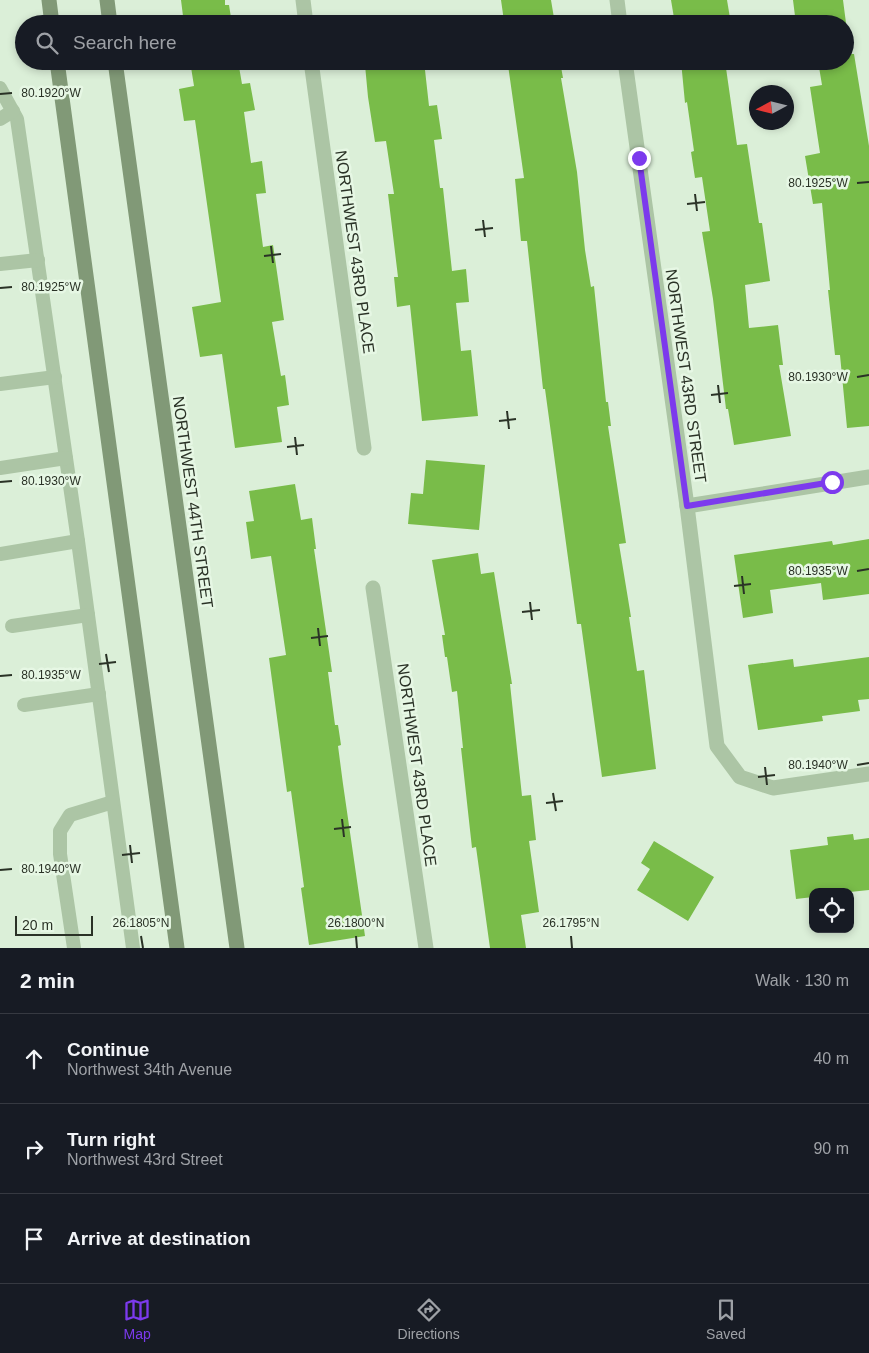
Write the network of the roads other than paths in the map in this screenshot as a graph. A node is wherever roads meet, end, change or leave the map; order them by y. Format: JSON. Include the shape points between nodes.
{"nodes":[{"id":1,"x":49,"y":0,"type":"edge"},
{"id":2,"x":107,"y":0,"type":"edge"},
{"id":3,"x":303,"y":0,"type":"edge"},
{"id":4,"x":617,"y":0,"type":"edge"},
{"id":5,"x":51,"y":15,"type":"edge"},
{"id":6,"x":109,"y":15,"type":"edge"},
{"id":7,"x":305,"y":15,"type":"edge"},
{"id":8,"x":619,"y":15,"type":"edge"},
{"id":9,"x":58,"y":70,"type":"edge"},
{"id":10,"x":116,"y":70,"type":"edge"},
{"id":11,"x":312,"y":70,"type":"edge"},
{"id":12,"x":626,"y":70,"type":"edge"},
{"id":13,"x":0,"y":88,"type":"edge"},
{"id":14,"x":13,"y":111,"type":"junction"},
{"id":15,"x":0,"y":119,"type":"edge"},
{"id":16,"x":38,"y":260,"type":"junction"},
{"id":17,"x":0,"y":264,"type":"edge"},
{"id":18,"x":55,"y":377,"type":"junction"},
{"id":19,"x":0,"y":384,"type":"edge"},
{"id":20,"x":364,"y":448,"type":"dead end"},
{"id":21,"x":66,"y":458,"type":"junction"},
{"id":22,"x":0,"y":468,"type":"edge"},
{"id":23,"x":869,"y":476,"type":"edge"},
{"id":24,"x":687,"y":506,"type":"junction"},
{"id":25,"x":78,"y":541,"type":"junction"},
{"id":26,"x":0,"y":554,"type":"edge"},
{"id":27,"x":373,"y":588,"type":"dead end"},
{"id":28,"x":88,"y":615,"type":"junction"},
{"id":29,"x":12,"y":626,"type":"dead end"},
{"id":30,"x":99,"y":694,"type":"junction"},
{"id":31,"x":24,"y":705,"type":"dead end"},
{"id":32,"x":869,"y":774,"type":"edge"},
{"id":33,"x":113,"y":802,"type":"junction"},
{"id":34,"x":74,"y":948,"type":"edge"},
{"id":35,"x":133,"y":948,"type":"edge"},
{"id":36,"x":177,"y":948,"type":"edge"},
{"id":37,"x":237,"y":948,"type":"edge"},
{"id":38,"x":426,"y":948,"type":"edge"}],
"edges":[{"from":1,"to":5,"type":"street"},
{"from":2,"to":6,"type":"street"},
{"from":3,"to":7,"type":"street"},
{"from":4,"to":8,"type":"street"},
{"from":9,"to":36,"type":"street"},
{"from":10,"to":37,"type":"street","name":"NORTHWEST 44TH STREET"},
{"from":11,"to":20,"type":"street","name":"NORTHWEST 43RD PLACE"},
{"from":12,"to":24,"type":"street","name":"NORTHWEST 43RD STREET"},
{"from":13,"to":14,"type":"lane"},
{"from":14,"to":15,"type":"lane"},
{"from":14,"to":16,"type":"lane","via":[[17,119]]},
{"from":16,"to":17,"type":"lane"},
{"from":16,"to":18,"type":"lane"},
{"from":18,"to":19,"type":"lane"},
{"from":18,"to":21,"type":"lane"},
{"from":21,"to":22,"type":"lane"},
{"from":21,"to":25,"type":"lane"},
{"from":23,"to":24,"type":"street"},
{"from":24,"to":32,"type":"street","name":"NORTHWEST 43RD STREET","via":[[718,746],[740,777],[773,788]]},
{"from":25,"to":26,"type":"lane"},
{"from":25,"to":28,"type":"lane"},
{"from":27,"to":38,"type":"street","name":"NORTHWEST 43RD PLACE"},
{"from":28,"to":29,"type":"lane"},
{"from":28,"to":30,"type":"lane"},
{"from":30,"to":31,"type":"lane"},
{"from":30,"to":33,"type":"lane"},
{"from":33,"to":34,"type":"lane","via":[[70,814],[60,831],[60,854]]},
{"from":33,"to":35,"type":"lane"}]}
